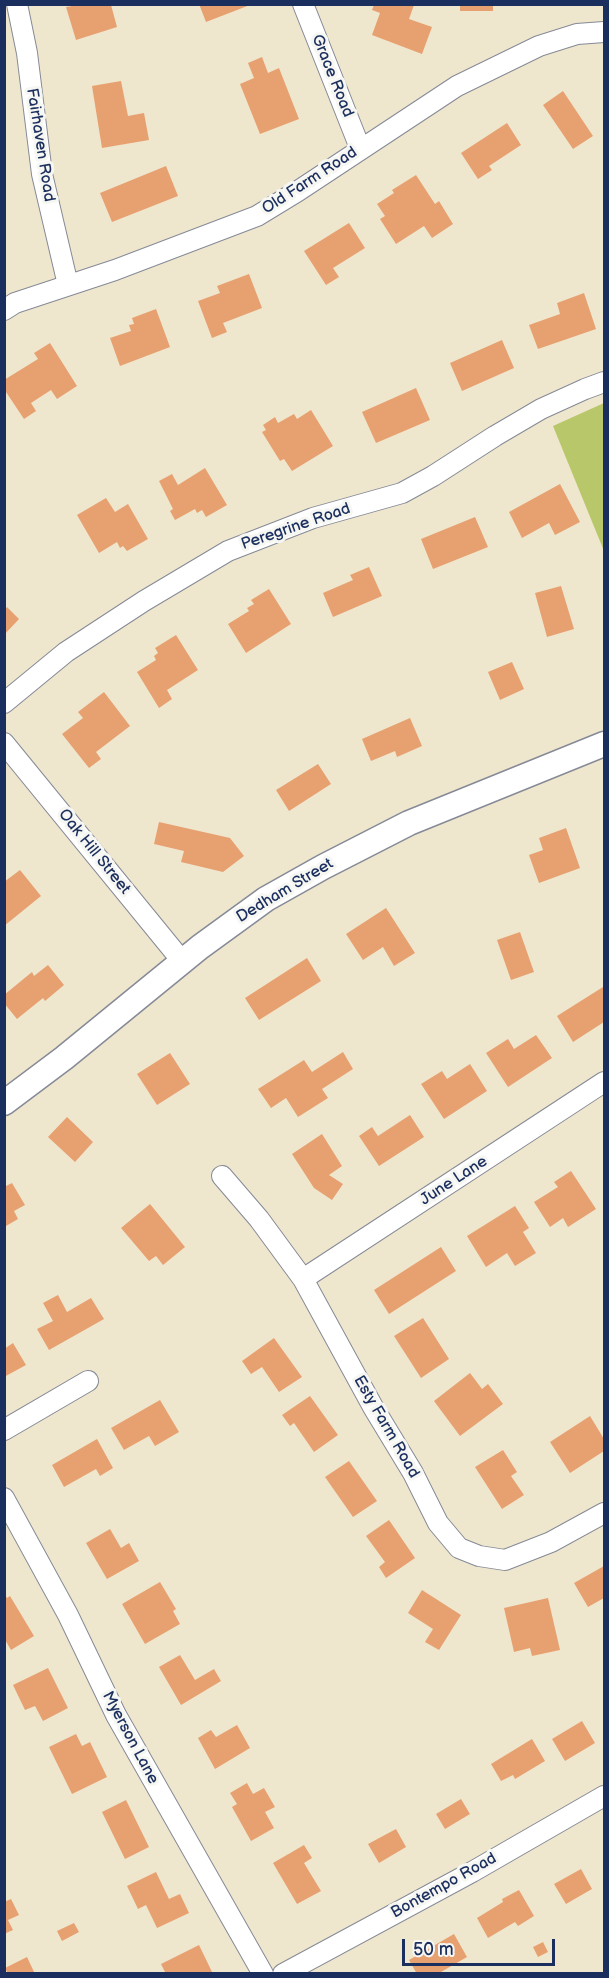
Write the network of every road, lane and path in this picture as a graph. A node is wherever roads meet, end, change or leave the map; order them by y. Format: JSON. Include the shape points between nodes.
{"nodes":[{"id":1,"x":16,"y":4,"type":"edge"},
{"id":2,"x":303,"y":4,"type":"edge"},
{"id":3,"x":604,"y":32,"type":"edge"},
{"id":4,"x":360,"y":148,"type":"junction"},
{"id":5,"x":68,"y":285,"type":"junction"},
{"id":6,"x":4,"y":310,"type":"edge"},
{"id":7,"x":604,"y":382,"type":"edge"},
{"id":8,"x":4,"y":703,"type":"edge"},
{"id":9,"x":4,"y":743,"type":"edge"},
{"id":10,"x":604,"y":744,"type":"edge"},
{"id":11,"x":182,"y":961,"type":"junction"},
{"id":12,"x":604,"y":1082,"type":"edge"},
{"id":13,"x":4,"y":1103,"type":"edge"},
{"id":14,"x":222,"y":1176,"type":"dead end"},
{"id":15,"x":303,"y":1279,"type":"junction"},
{"id":16,"x":88,"y":1381,"type":"dead end"},
{"id":17,"x":4,"y":1430,"type":"edge"},
{"id":18,"x":4,"y":1498,"type":"edge"},
{"id":19,"x":604,"y":1513,"type":"edge"},
{"id":20,"x":604,"y":1797,"type":"edge"},
{"id":21,"x":262,"y":1974,"type":"edge"},
{"id":22,"x":283,"y":1974,"type":"edge"}],
"edges":[{"from":1,"to":5,"type":"street","name":"Fairhaven Road","via":[[27,53],[42,174]]},
{"from":2,"to":4,"type":"street","name":"Grace Road"},
{"from":3,"to":4,"type":"street","name":"Old Farm Road","via":[[563,38],[501,63],[449,90]]},
{"from":4,"to":5,"type":"street","name":"Old Farm Road","via":[[257,216]]},
{"from":5,"to":6,"type":"street","name":"Old Farm Road"},
{"from":7,"to":8,"type":"street","name":"Peregrine Road","via":[[541,409],[402,493],[313,518],[228,551],[66,652]]},
{"from":9,"to":11,"type":"street","name":"Oak Hill Street"},
{"from":10,"to":11,"type":"street","name":"Dedham Street","via":[[436,811],[353,851],[266,899]]},
{"from":11,"to":13,"type":"street","name":"Dedham Street"},
{"from":12,"to":15,"type":"street","name":"June Lane"},
{"from":14,"to":15,"type":"street","name":"Esty Farm Road"},
{"from":15,"to":19,"type":"street","name":"Esty Farm Road","via":[[438,1523],[459,1548],[505,1560],[551,1542]]},
{"from":16,"to":17,"type":"street"},
{"from":18,"to":21,"type":"street","name":"Myerson Lane","via":[[68,1615],[116,1715]]},
{"from":20,"to":22,"type":"street","name":"Bontempo Road"}]}
